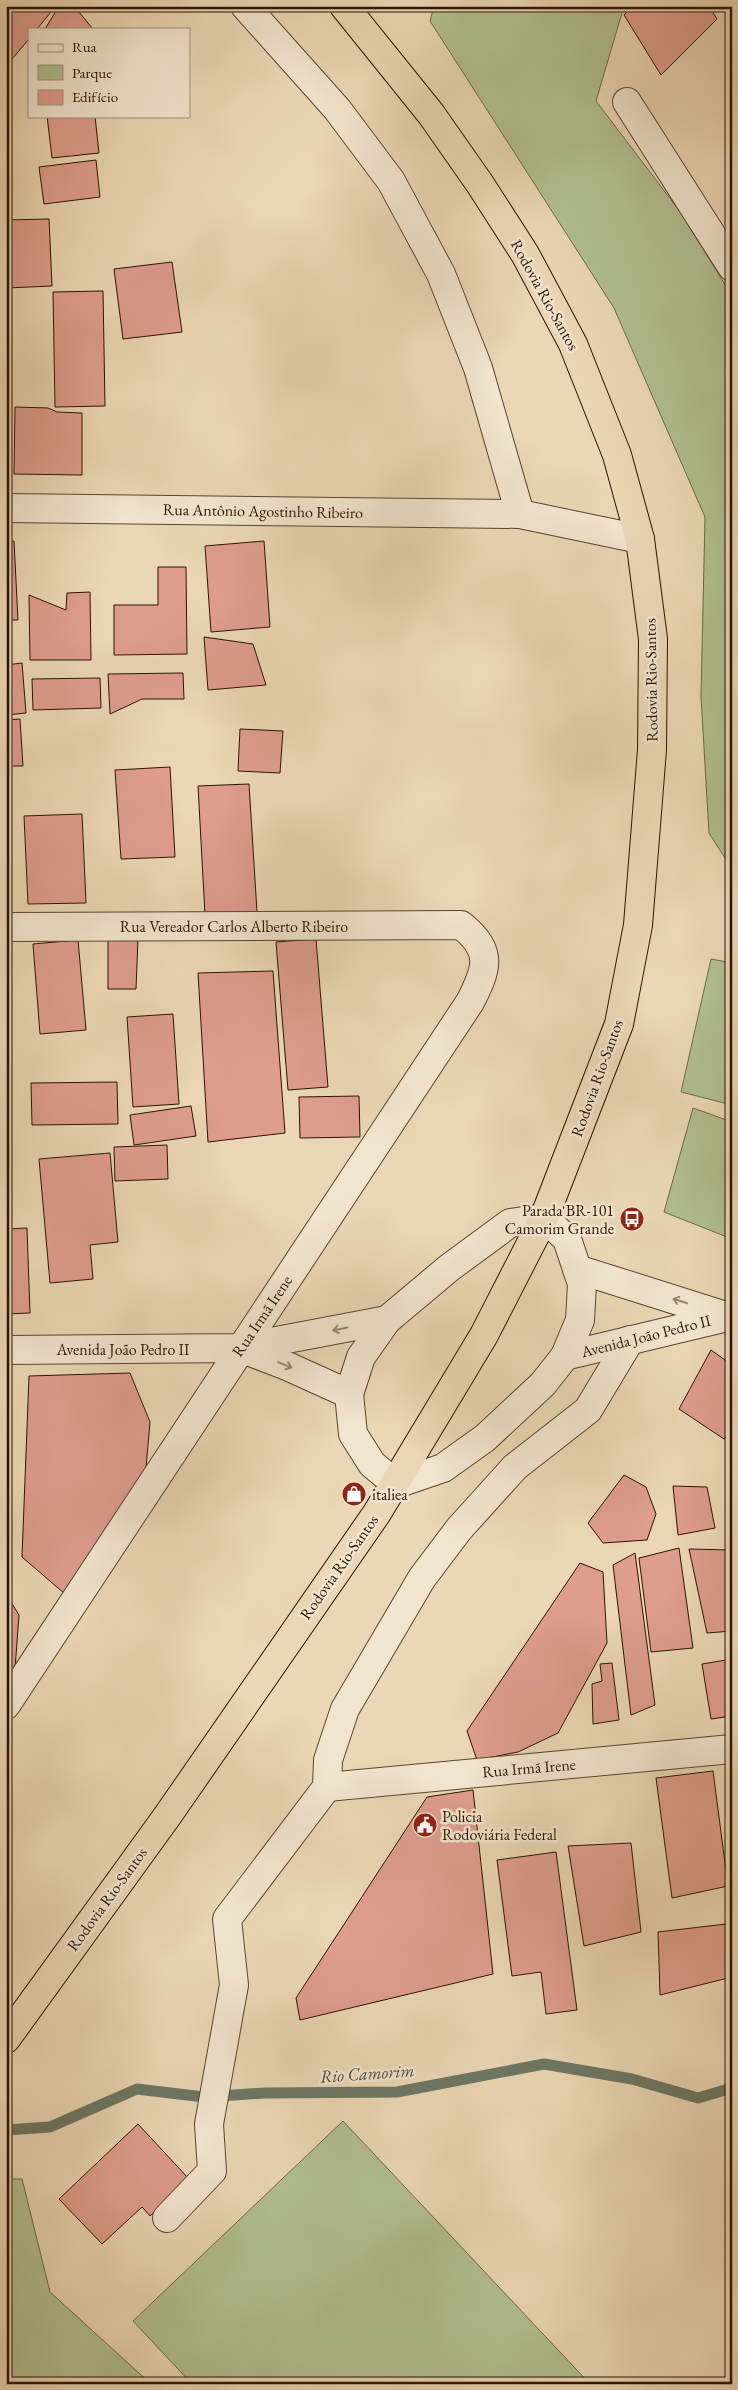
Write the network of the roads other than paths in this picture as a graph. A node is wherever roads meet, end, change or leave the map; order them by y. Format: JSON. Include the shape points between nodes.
{"nodes":[{"id":1,"x":245,"y":6,"type":"edge"},
{"id":2,"x":344,"y":6,"type":"edge"},
{"id":3,"x":627,"y":102,"type":"dead end"},
{"id":4,"x":732,"y":267,"type":"edge"},
{"id":5,"x":6,"y":508,"type":"edge"},
{"id":6,"x":520,"y":514,"type":"junction"},
{"id":7,"x":640,"y":539,"type":"junction"},
{"id":8,"x":461,"y":925,"type":"joint"},
{"id":9,"x":6,"y":927,"type":"edge"},
{"id":10,"x":544,"y":1218,"type":"junction"},
{"id":11,"x":577,"y":1269,"type":"junction"},
{"id":12,"x":730,"y":1312,"type":"edge"},
{"id":13,"x":387,"y":1320,"type":"junction"},
{"id":14,"x":630,"y":1340,"type":"junction"},
{"id":15,"x":240,"y":1348,"type":"junction"},
{"id":16,"x":6,"y":1350,"type":"edge"},
{"id":17,"x":565,"y":1356,"type":"junction"},
{"id":18,"x":349,"y":1394,"type":"junction"},
{"id":19,"x":396,"y":1484,"type":"junction"},
{"id":20,"x":6,"y":1705,"type":"edge"},
{"id":21,"x":732,"y":1749,"type":"edge"},
{"id":22,"x":327,"y":1787,"type":"junction"},
{"id":23,"x":6,"y":2038,"type":"edge"},
{"id":24,"x":167,"y":2218,"type":"dead end"}],
"edges":[{"from":1,"to":6,"type":"street","via":[[337,109],[391,181],[441,274],[474,360]]},
{"from":2,"to":7,"type":"highway","name":"Rodovia Rio-Santos","via":[[431,114],[524,254],[573,344],[617,455]]},
{"from":3,"to":4,"type":"street"},
{"from":5,"to":6,"type":"street","name":"Rua Antônio Agostinho Ribeiro"},
{"from":6,"to":7,"type":"street","name":"Rua Antônio Agostinho Ribeiro"},
{"from":7,"to":10,"type":"highway","name":"Rodovia Rio-Santos","via":[[653,639],[652,759],[638,925],[619,1024]]},
{"from":8,"to":9,"type":"street","name":"Rua Vereador Carlos Alberto Ribeiro"},
{"from":8,"to":15,"type":"street","name":"Rua Irmã Irene","via":[[476,937],[484,954],[484,975],[470,1002]]},
{"from":10,"to":11,"type":"street","via":[[567,1239]]},
{"from":10,"to":13,"type":"street","via":[[510,1223]]},
{"from":10,"to":19,"type":"highway","name":"Rodovia Rio-Santos","via":[[484,1335]]},
{"from":12,"to":11,"type":"street","name":"Avenida João Pedro II","one_way":true},
{"from":11,"to":17,"type":"street","via":[[582,1284],[580,1320]]},
{"from":12,"to":14,"type":"street","name":"Avenida João Pedro II"},
{"from":13,"to":15,"type":"street","name":"Avenida João Pedro II","one_way":true},
{"from":13,"to":18,"type":"street","via":[[360,1357]]},
{"from":14,"to":17,"type":"street","name":"Avenida João Pedro II"},
{"from":14,"to":22,"type":"street","via":[[588,1410],[515,1467],[459,1529],[422,1578],[345,1709],[328,1760]]},
{"from":15,"to":16,"type":"street","name":"Avenida João Pedro II"},
{"from":15,"to":18,"type":"street","name":"Avenida João Pedro II","one_way":true},
{"from":15,"to":20,"type":"street","name":"Rua Irmã Irene"},
{"from":17,"to":19,"type":"street","via":[[543,1384],[485,1438],[443,1468]]},
{"from":18,"to":19,"type":"street","via":[[354,1434],[372,1464]]},
{"from":19,"to":23,"type":"highway","name":"Rodovia Rio-Santos","via":[[168,1815]]},
{"from":21,"to":22,"type":"street","name":"Rua Irmã Irene"},
{"from":22,"to":24,"type":"street","via":[[227,1919],[234,1985],[210,2121],[212,2172]]}]}
